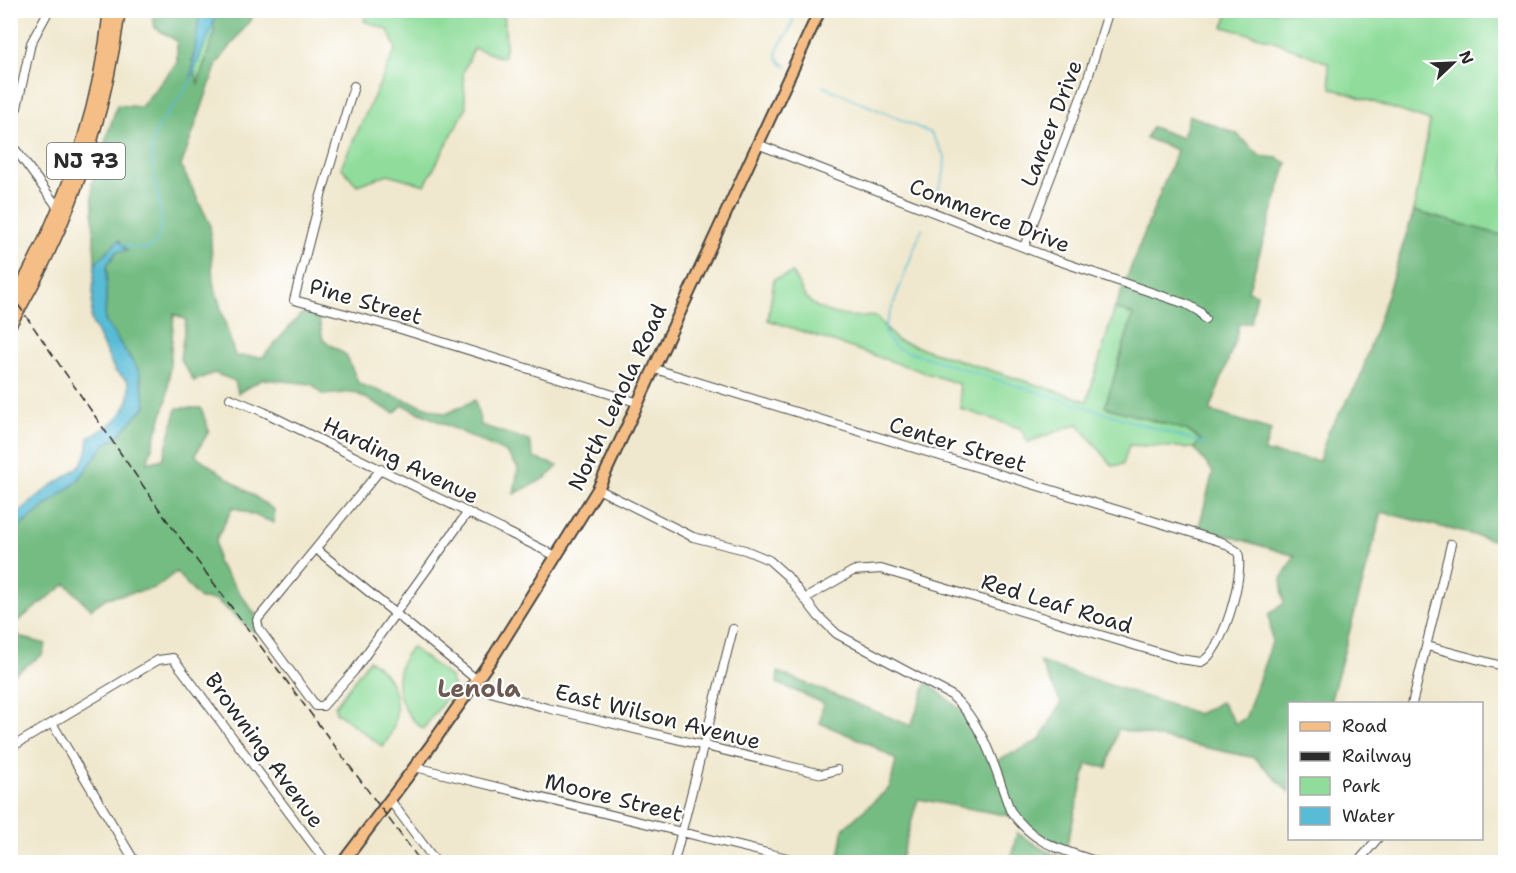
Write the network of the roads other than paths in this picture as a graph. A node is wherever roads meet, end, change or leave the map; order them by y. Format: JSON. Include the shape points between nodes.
{"nodes":[{"id":1,"x":49,"y":10,"type":"edge"},
{"id":2,"x":110,"y":10,"type":"edge"},
{"id":3,"x":119,"y":10,"type":"edge"},
{"id":4,"x":820,"y":10,"type":"edge"},
{"id":5,"x":1109,"y":10,"type":"edge"},
{"id":6,"x":354,"y":86,"type":"dead end"},
{"id":7,"x":10,"y":118,"type":"edge"},
{"id":8,"x":10,"y":142,"type":"edge"},
{"id":9,"x":759,"y":145,"type":"junction"},
{"id":10,"x":59,"y":209,"type":"junction"},
{"id":11,"x":1024,"y":247,"type":"junction"},
{"id":12,"x":10,"y":307,"type":"edge"},
{"id":13,"x":1205,"y":319,"type":"dead end"},
{"id":14,"x":10,"y":324,"type":"edge"},
{"id":15,"x":655,"y":369,"type":"junction"},
{"id":16,"x":230,"y":398,"type":"dead end"},
{"id":17,"x":639,"y":403,"type":"junction"},
{"id":18,"x":381,"y":469,"type":"junction"},
{"id":19,"x":598,"y":489,"type":"junction"},
{"id":20,"x":468,"y":512,"type":"junction"},
{"id":21,"x":1450,"y":544,"type":"dead end"},
{"id":22,"x":316,"y":549,"type":"junction"},
{"id":23,"x":556,"y":556,"type":"junction"},
{"id":24,"x":1240,"y":565,"type":"joint"},
{"id":25,"x":804,"y":599,"type":"junction"},
{"id":26,"x":395,"y":612,"type":"junction"},
{"id":27,"x":733,"y":628,"type":"dead end"},
{"id":28,"x":1426,"y":646,"type":"junction"},
{"id":29,"x":1506,"y":667,"type":"edge"},
{"id":30,"x":475,"y":683,"type":"junction"},
{"id":31,"x":1412,"y":702,"type":"edge"},
{"id":32,"x":52,"y":723,"type":"junction"},
{"id":33,"x":703,"y":745,"type":"junction"},
{"id":34,"x":10,"y":748,"type":"edge"},
{"id":35,"x":415,"y":767,"type":"junction"},
{"id":36,"x":837,"y":771,"type":"dead end"},
{"id":37,"x":390,"y":800,"type":"junction"},
{"id":38,"x":681,"y":832,"type":"junction"},
{"id":39,"x":1376,"y":840,"type":"edge"},
{"id":40,"x":135,"y":862,"type":"edge"},
{"id":41,"x":326,"y":862,"type":"edge"},
{"id":42,"x":343,"y":862,"type":"edge"},
{"id":43,"x":436,"y":862,"type":"edge"},
{"id":44,"x":674,"y":862,"type":"edge"},
{"id":45,"x":804,"y":862,"type":"edge"},
{"id":46,"x":1100,"y":862,"type":"edge"},
{"id":47,"x":1358,"y":862,"type":"edge"}],
"edges":[{"from":1,"to":7,"type":"street","via":[[31,43],[17,108]]},
{"from":2,"to":10,"type":"highway","number":"NJ 73","via":[[90,116]]},
{"from":3,"to":14,"type":"highway","number":"NJ 73","via":[[104,98],[83,171],[60,230]]},
{"from":4,"to":9,"type":"main road","name":"North Lenola Road"},
{"from":5,"to":11,"type":"street","name":"Lancer Drive","via":[[1086,84]]},
{"from":6,"to":17,"type":"street","name":"Pine Street","via":[[294,300]]},
{"from":8,"to":10,"type":"street"},
{"from":9,"to":11,"type":"street","name":"Commerce Drive"},
{"from":9,"to":15,"type":"main road","name":"North Lenola Road"},
{"from":10,"to":12,"type":"highway","number":"NJ 73"},
{"from":11,"to":13,"type":"street","name":"Commerce Drive","via":[[1186,304]]},
{"from":15,"to":17,"type":"main road","name":"North Lenola Road"},
{"from":15,"to":24,"type":"street","name":"Center Street","via":[[1214,540],[1238,552]]},
{"from":16,"to":18,"type":"street","name":"Harding Avenue"},
{"from":17,"to":19,"type":"main road","name":"North Lenola Road"},
{"from":18,"to":20,"type":"street","name":"Harding Avenue"},
{"from":18,"to":22,"type":"street"},
{"from":19,"to":23,"type":"main road","name":"North Lenola Road"},
{"from":19,"to":25,"type":"street","via":[[693,537],[761,556],[782,570]]},
{"from":20,"to":23,"type":"street","name":"Harding Avenue"},
{"from":20,"to":26,"type":"street"},
{"from":21,"to":28,"type":"street"},
{"from":22,"to":26,"type":"street"},
{"from":22,"to":26,"type":"street","via":[[257,620],[259,629],[316,706],[323,706],[354,671]]},
{"from":23,"to":30,"type":"main road","name":"North Lenola Road"},
{"from":24,"to":25,"type":"street","name":"Red Leaf Road","via":[[1224,631],[1211,656],[1200,662],[881,569],[853,571]]},
{"from":25,"to":46,"type":"street","via":[[844,639],[959,702],[984,738],[1016,818],[1052,848]]},
{"from":26,"to":30,"type":"street"},
{"from":27,"to":33,"type":"street"},
{"from":28,"to":29,"type":"street"},
{"from":28,"to":31,"type":"street"},
{"from":30,"to":33,"type":"street","name":"East Wilson Avenue","via":[[547,708]]},
{"from":30,"to":35,"type":"main road","name":"North Lenola Road"},
{"from":32,"to":34,"type":"street"},
{"from":32,"to":40,"type":"street"},
{"from":32,"to":41,"type":"street","name":"Browning Avenue","via":[[158,660],[173,658]]},
{"from":33,"to":36,"type":"street","name":"East Wilson Avenue","via":[[822,774]]},
{"from":33,"to":38,"type":"street"},
{"from":35,"to":37,"type":"main road","name":"North Lenola Road"},
{"from":35,"to":38,"type":"street","name":"Moore Street"},
{"from":37,"to":42,"type":"main road","name":"North Lenola Road"},
{"from":37,"to":43,"type":"street"},
{"from":38,"to":44,"type":"street"},
{"from":38,"to":45,"type":"street","name":"Moore Street"},
{"from":39,"to":47,"type":"street"}]}
